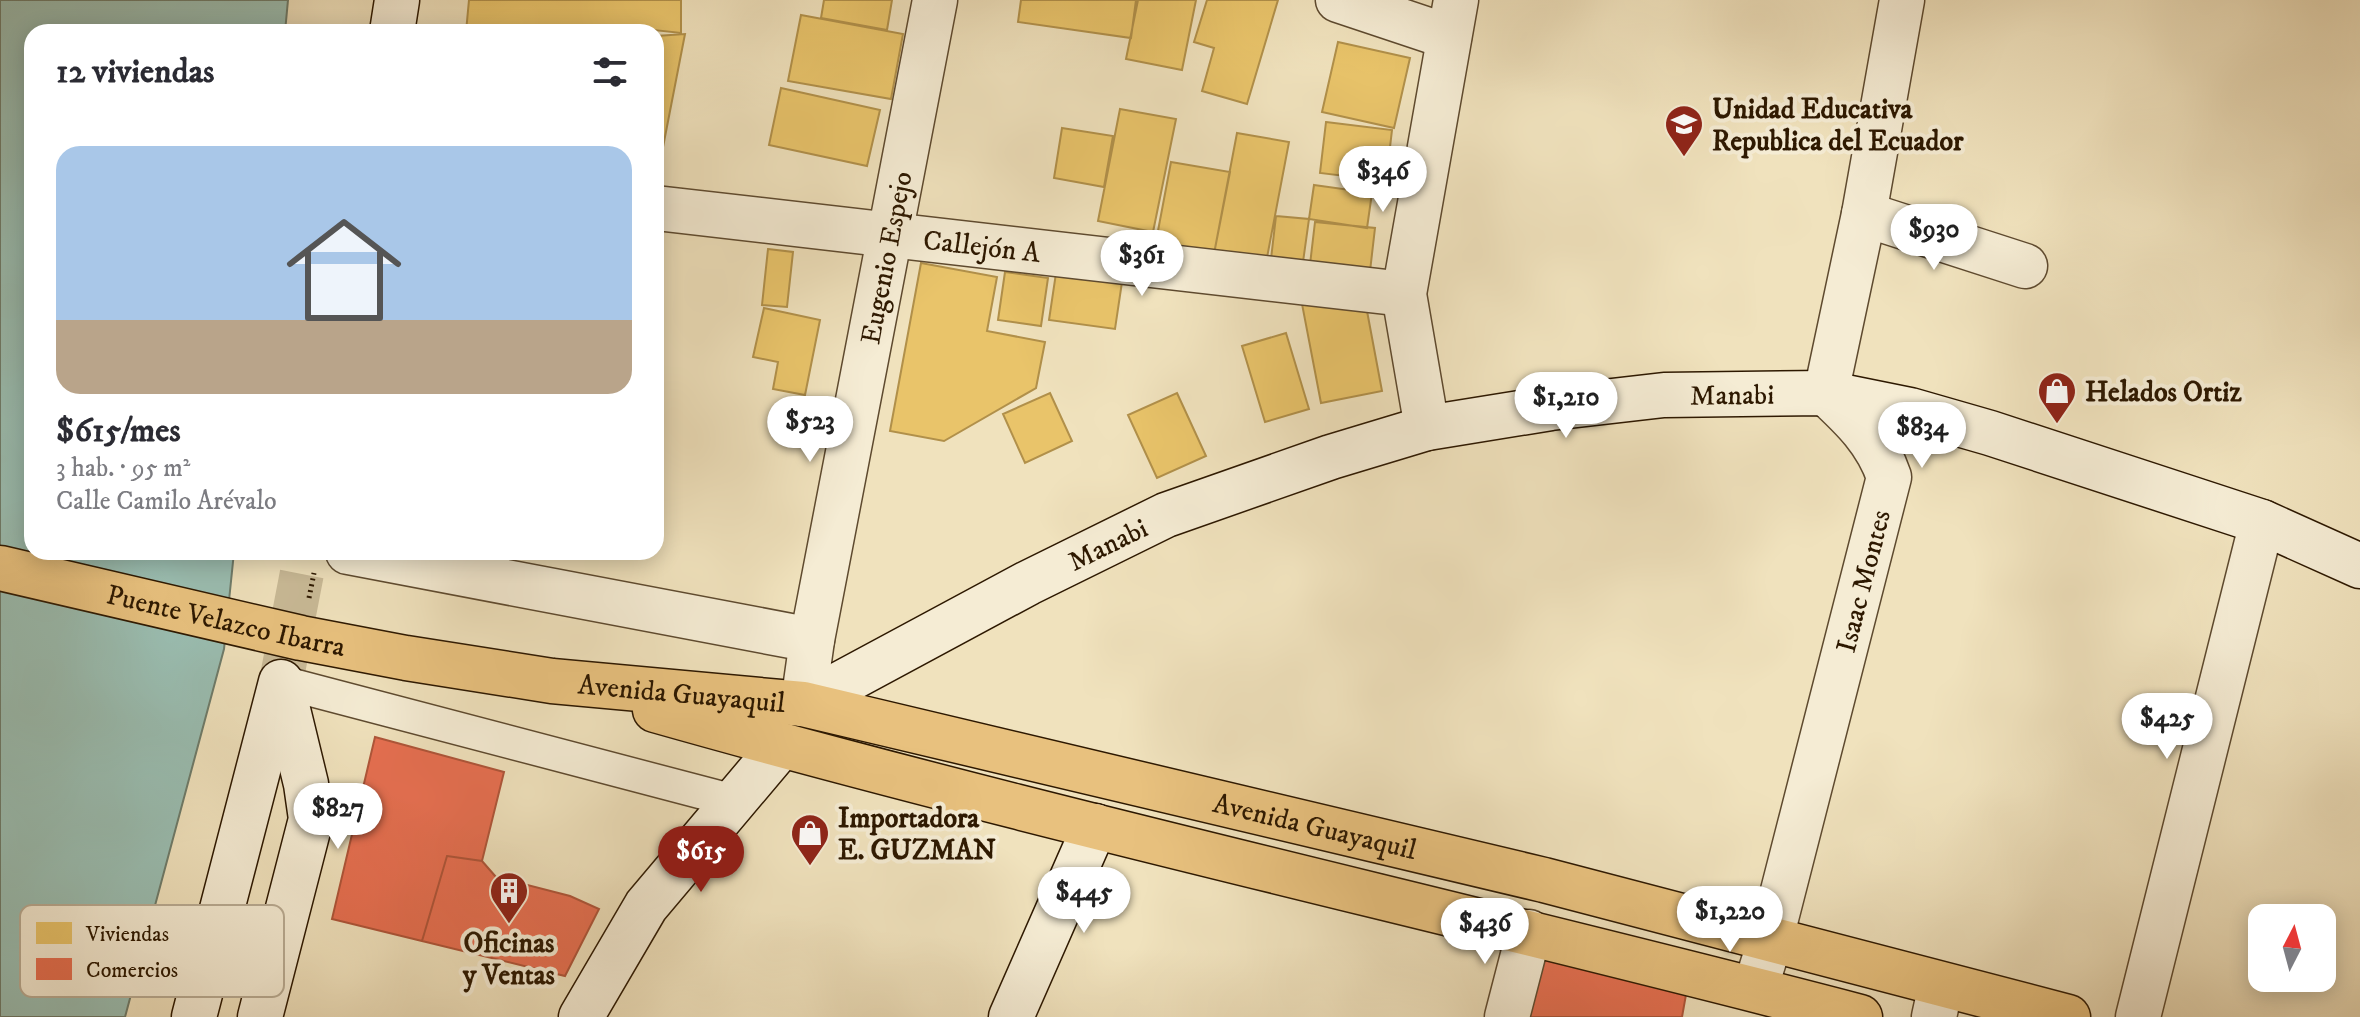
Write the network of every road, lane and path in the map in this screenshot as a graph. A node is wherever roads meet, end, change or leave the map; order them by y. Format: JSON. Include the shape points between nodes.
{"nodes":[{"id":1,"x":397,"y":0,"type":"edge"},
{"id":2,"x":935,"y":0,"type":"edge"},
{"id":3,"x":1338,"y":0,"type":"edge"},
{"id":4,"x":1902,"y":0,"type":"edge"},
{"id":5,"x":1453,"y":18,"type":"edge"},
{"id":6,"x":393,"y":24,"type":"edge"},
{"id":7,"x":664,"y":209,"type":"edge"},
{"id":8,"x":1864,"y":214,"type":"junction"},
{"id":9,"x":888,"y":235,"type":"junction"},
{"id":10,"x":2025,"y":266,"type":"dead end"},
{"id":11,"x":1404,"y":294,"type":"junction"},
{"id":12,"x":1826,"y":393,"type":"junction"},
{"id":13,"x":1427,"y":428,"type":"junction"},
{"id":14,"x":2262,"y":522,"type":"junction"},
{"id":15,"x":390,"y":560,"type":"edge"},
{"id":16,"x":2360,"y":566,"type":"edge"},
{"id":17,"x":0,"y":568,"type":"edge"},
{"id":18,"x":812,"y":640,"type":"junction"},
{"id":19,"x":406,"y":658,"type":"joint"},
{"id":20,"x":552,"y":681,"type":"junction"},
{"id":21,"x":281,"y":682,"type":"junction"},
{"id":22,"x":803,"y":704,"type":"junction"},
{"id":23,"x":781,"y":746,"type":"junction"},
{"id":24,"x":734,"y":801,"type":"junction"},
{"id":25,"x":1095,"y":826,"type":"junction"},
{"id":26,"x":223,"y":905,"type":"edge"},
{"id":27,"x":284,"y":924,"type":"edge"},
{"id":28,"x":1529,"y":932,"type":"junction"},
{"id":29,"x":1771,"y":938,"type":"junction"},
{"id":30,"x":1755,"y":989,"type":"junction"},
{"id":31,"x":199,"y":997,"type":"edge"},
{"id":32,"x":265,"y":997,"type":"edge"},
{"id":33,"x":1938,"y":1001,"type":"edge"},
{"id":34,"x":194,"y":1017,"type":"edge"},
{"id":35,"x":260,"y":1017,"type":"edge"},
{"id":36,"x":581,"y":1017,"type":"edge"},
{"id":37,"x":1011,"y":1017,"type":"edge"},
{"id":38,"x":1507,"y":1017,"type":"edge"},
{"id":39,"x":1860,"y":1017,"type":"edge"},
{"id":40,"x":2068,"y":1017,"type":"edge"},
{"id":41,"x":2138,"y":1017,"type":"edge"}],
"edges":[{"from":1,"to":6,"type":"street"},
{"from":2,"to":9,"type":"street","name":"Eugenio Espejo"},
{"from":3,"to":5,"type":"street"},
{"from":4,"to":8,"type":"street"},
{"from":5,"to":11,"type":"street"},
{"from":7,"to":9,"type":"street","name":"Callejón A"},
{"from":8,"to":10,"type":"street"},
{"from":8,"to":12,"type":"street"},
{"from":9,"to":11,"type":"street","name":"Callejón A"},
{"from":9,"to":18,"type":"street","name":"Eugenio Espejo"},
{"from":11,"to":13,"type":"street"},
{"from":12,"to":13,"type":"street","name":"Manabi","via":[[1664,395]]},
{"from":12,"to":14,"type":"street","name":"Manabi","via":[[1990,433]]},
{"from":12,"to":29,"type":"street","name":"Isaac Montes","via":[[1873,442],[1889,477]]},
{"from":13,"to":22,"type":"street","name":"Manabi","via":[[1166,515]]},
{"from":14,"to":16,"type":"street","name":"Manabi"},
{"from":14,"to":41,"type":"street"},
{"from":15,"to":18,"type":"street"},
{"from":17,"to":19,"type":"highway","name":"Puente Velazco Ibarra"},
{"from":18,"to":22,"type":"street","name":"Eugenio Espejo"},
{"from":19,"to":20,"type":"highway","name":"Avenida Guayaquil"},
{"from":20,"to":22,"type":"highway","name":"Avenida Guayaquil"},
{"from":20,"to":23,"type":"highway","name":"Avenida Guayaquil"},
{"from":21,"to":24,"type":"street"},
{"from":21,"to":26,"type":"street"},
{"from":21,"to":27,"type":"street","via":[[311,819]]},
{"from":22,"to":29,"type":"highway","name":"Avenida Guayaquil"},
{"from":23,"to":24,"type":"street"},
{"from":23,"to":25,"type":"highway","name":"Avenida Guayaquil"},
{"from":24,"to":36,"type":"street","via":[[646,906]]},
{"from":25,"to":28,"type":"highway","name":"Avenida Guayaquil"},
{"from":25,"to":37,"type":"street"},
{"from":28,"to":30,"type":"highway","name":"Avenida Guayaquil"},
{"from":28,"to":38,"type":"street"},
{"from":29,"to":30,"type":"street","name":"Isaac Montes"},
{"from":29,"to":33,"type":"highway","name":"Avenida Guayaquil"},
{"from":30,"to":39,"type":"highway","name":"Avenida Guayaquil"},
{"from":31,"to":34,"type":"street"},
{"from":32,"to":35,"type":"street"},
{"from":33,"to":40,"type":"highway","name":"Avenida Guayaquil"}]}
